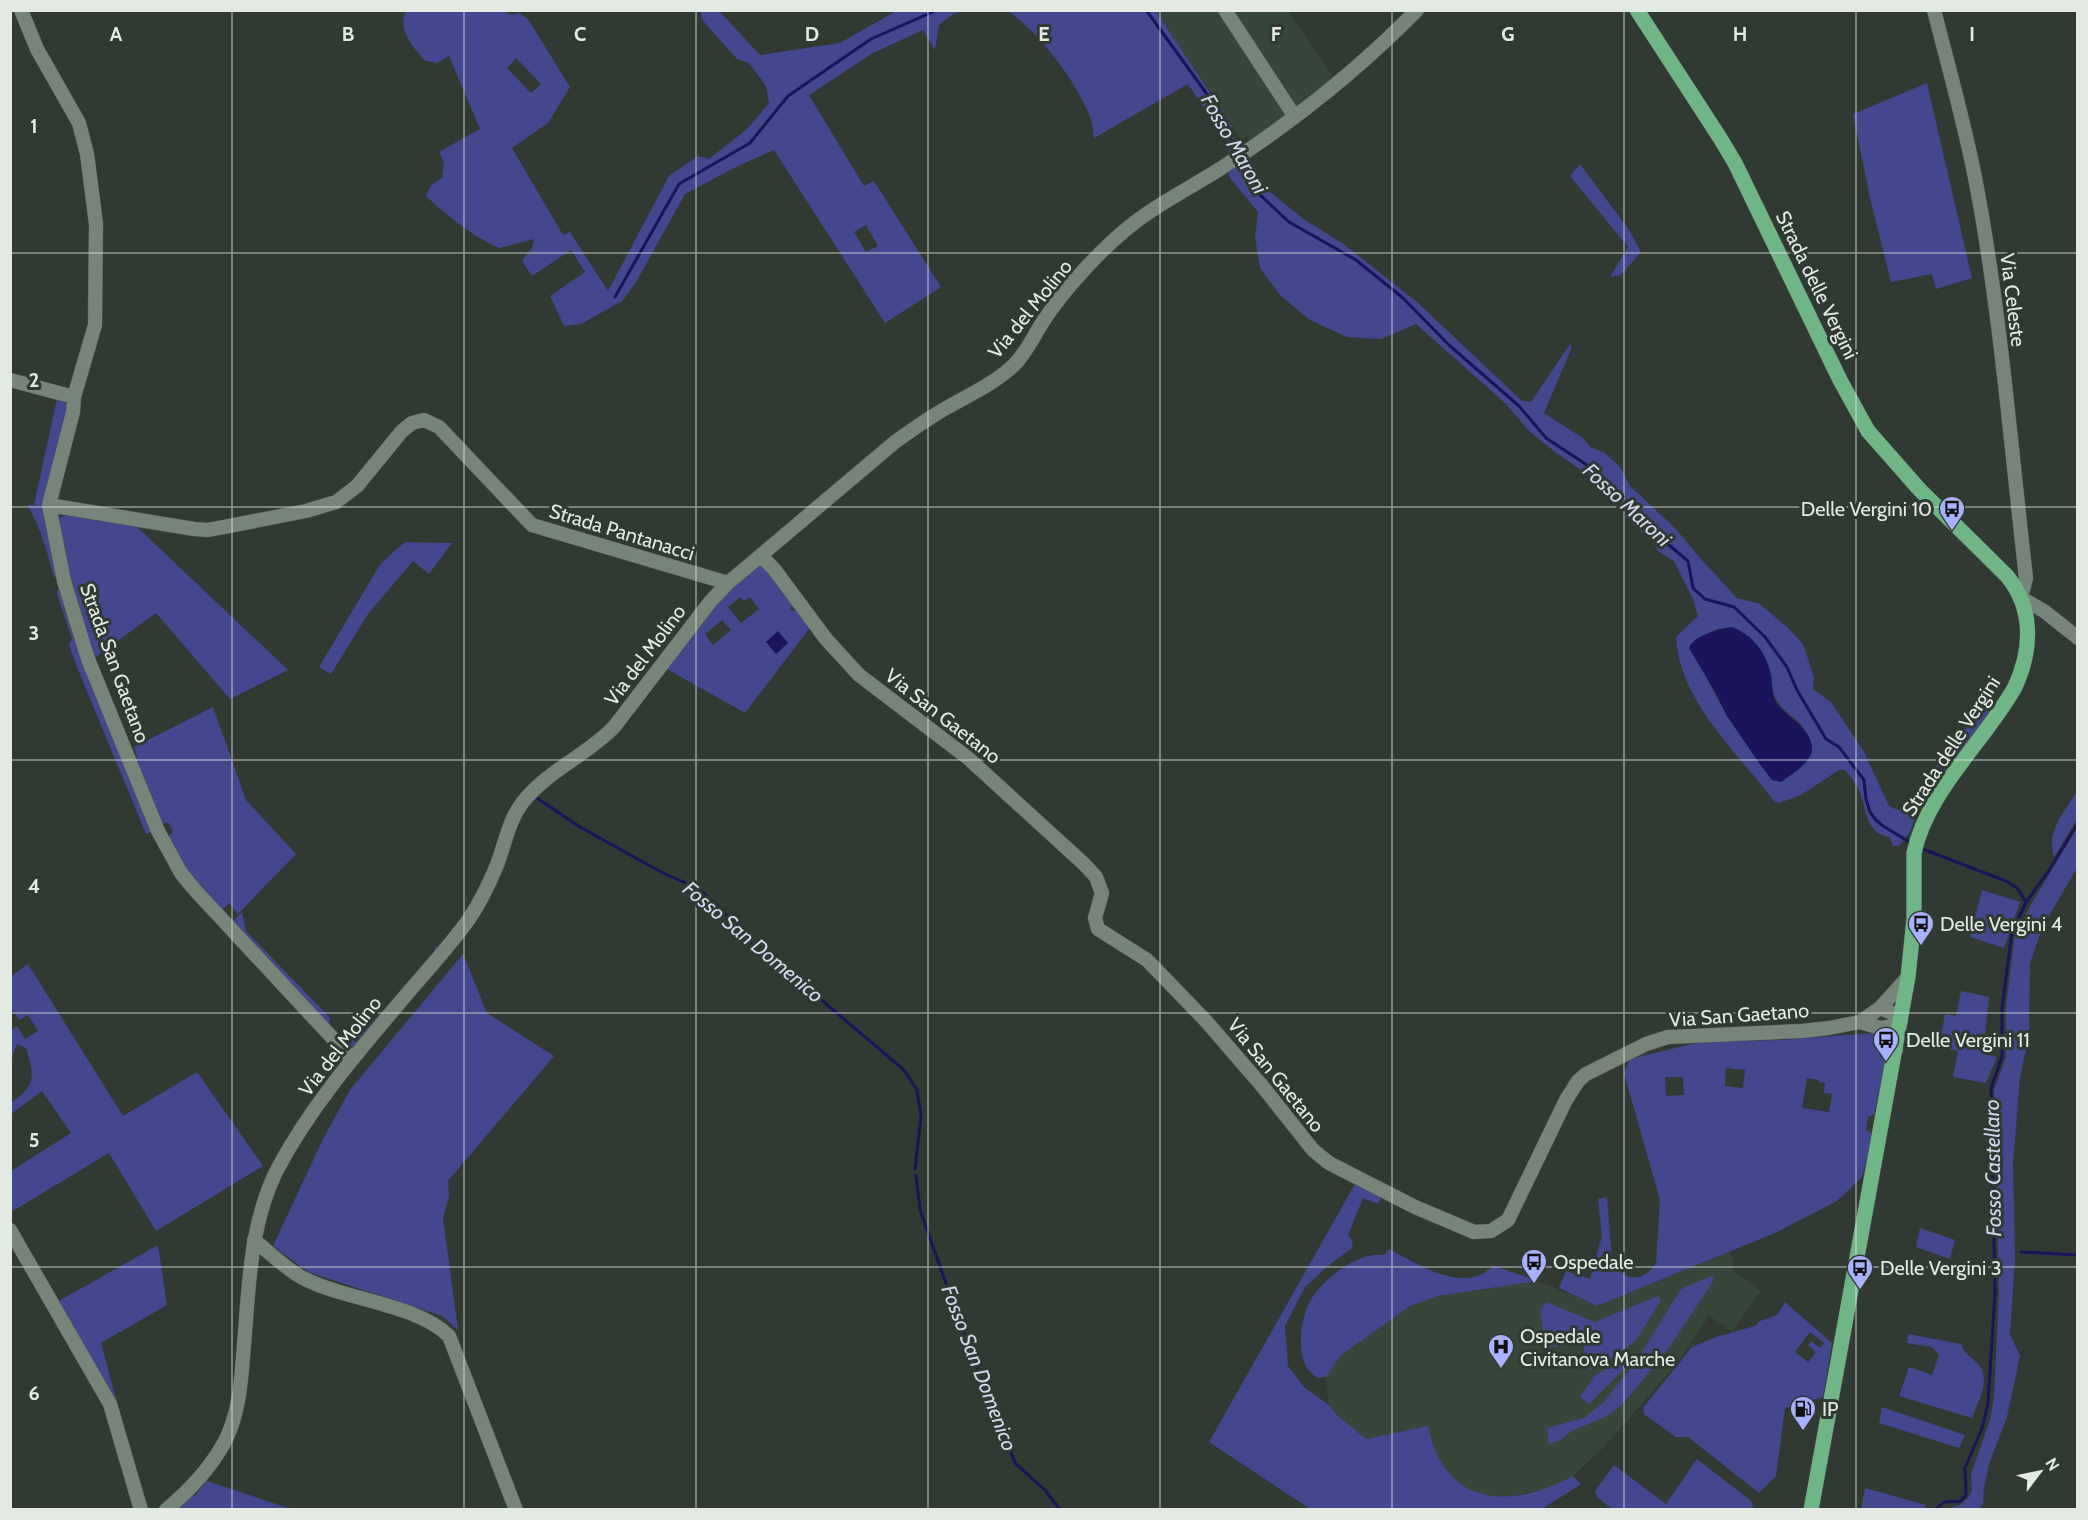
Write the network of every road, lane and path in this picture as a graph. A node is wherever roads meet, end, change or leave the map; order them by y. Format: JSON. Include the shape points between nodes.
{"nodes":[{"id":1,"x":21,"y":10,"type":"edge"},
{"id":2,"x":1225,"y":10,"type":"edge"},
{"id":3,"x":1417,"y":10,"type":"edge"},
{"id":4,"x":1637,"y":10,"type":"edge"},
{"id":5,"x":1934,"y":10,"type":"edge"},
{"id":6,"x":1295,"y":117,"type":"junction"},
{"id":7,"x":10,"y":380,"type":"edge"},
{"id":8,"x":74,"y":397,"type":"junction"},
{"id":9,"x":49,"y":505,"type":"junction"},
{"id":10,"x":761,"y":556,"type":"junction"},
{"id":11,"x":728,"y":584,"type":"junction"},
{"id":12,"x":2021,"y":598,"type":"junction"},
{"id":13,"x":2078,"y":638,"type":"edge"},
{"id":14,"x":1908,"y":977,"type":"junction"},
{"id":15,"x":1880,"y":1008,"type":"junction"},
{"id":16,"x":1901,"y":1020,"type":"junction"},
{"id":17,"x":1860,"y":1022,"type":"junction"},
{"id":18,"x":1881,"y":1029,"type":"junction"},
{"id":19,"x":1896,"y":1050,"type":"junction"},
{"id":20,"x":352,"y":1059,"type":"junction"},
{"id":21,"x":10,"y":1230,"type":"edge"},
{"id":22,"x":254,"y":1240,"type":"junction"},
{"id":23,"x":141,"y":1509,"type":"edge"},
{"id":24,"x":166,"y":1509,"type":"edge"},
{"id":25,"x":516,"y":1509,"type":"edge"},
{"id":26,"x":1811,"y":1509,"type":"edge"}],
"edges":[{"from":1,"to":8,"type":"street","name":"Strada San Gaetano","via":[[37,49],[79,123],[87,154],[96,224],[95,326]]},
{"from":2,"to":6,"type":"street"},
{"from":3,"to":6,"type":"street","name":"Via del Molino","via":[[1374,53]]},
{"from":4,"to":12,"type":"main road","name":"Strada delle Vergini","via":[[1735,163],[1868,431],[1919,489],[2001,569]]},
{"from":5,"to":12,"type":"street","name":"Via Celeste","via":[[1968,143],[1984,231],[2026,578]]},
{"from":6,"to":10,"type":"street","name":"Via del Molino","via":[[1221,169],[1156,207],[1117,237],[1062,297],[1008,370],[896,442]]},
{"from":7,"to":8,"type":"street"},
{"from":8,"to":9,"type":"street","name":"Strada San Gaetano"},
{"from":9,"to":11,"type":"street","name":"Strada Pantanacci","via":[[208,530],[306,511],[347,495],[372,471],[402,431],[424,420],[439,427],[532,525]]},
{"from":9,"to":20,"type":"street","name":"Strada San Gaetano","via":[[64,581],[88,660],[170,854],[194,889]]},
{"from":10,"to":11,"type":"street","name":"Via del Molino"},
{"from":10,"to":17,"type":"street","name":"Via San Gaetano","via":[[859,675],[968,758],[1084,864],[1096,877],[1102,893],[1095,918],[1098,929],[1154,967],[1206,1021],[1313,1150],[1329,1164],[1415,1207],[1474,1232],[1494,1230],[1508,1220],[1578,1081],[1646,1044],[1668,1037],[1829,1029]]},
{"from":11,"to":20,"type":"street","name":"Via del Molino","via":[[614,727],[598,743],[550,774],[525,799],[513,817],[493,873],[469,919]]},
{"from":12,"to":13,"type":"street","via":[[2044,610]]},
{"from":12,"to":14,"type":"main road","name":"Strada delle Vergini","via":[[2028,628],[2022,672],[2008,701],[1935,801],[1920,831],[1914,853],[1914,919]]},
{"from":14,"to":15,"type":"street","name":"Via San Gaetano"},
{"from":14,"to":16,"type":"main road","name":"Strada delle Vergini"},
{"from":15,"to":16,"type":"street"},
{"from":15,"to":17,"type":"street","name":"Via San Gaetano"},
{"from":16,"to":18,"type":"street"},
{"from":16,"to":19,"type":"main road","name":"Strada delle Vergini"},
{"from":17,"to":18,"type":"street"},
{"from":18,"to":19,"type":"street"},
{"from":19,"to":26,"type":"main road","name":"Strada delle Vergini"},
{"from":20,"to":22,"type":"street","name":"Via del Molino","via":[[300,1130],[276,1171]]},
{"from":21,"to":23,"type":"street","via":[[110,1404]]},
{"from":22,"to":24,"type":"street","name":"Via del Molino","via":[[235,1416],[211,1463]]},
{"from":22,"to":25,"type":"street","via":[[304,1279],[421,1318],[438,1325],[449,1336]]}]}
